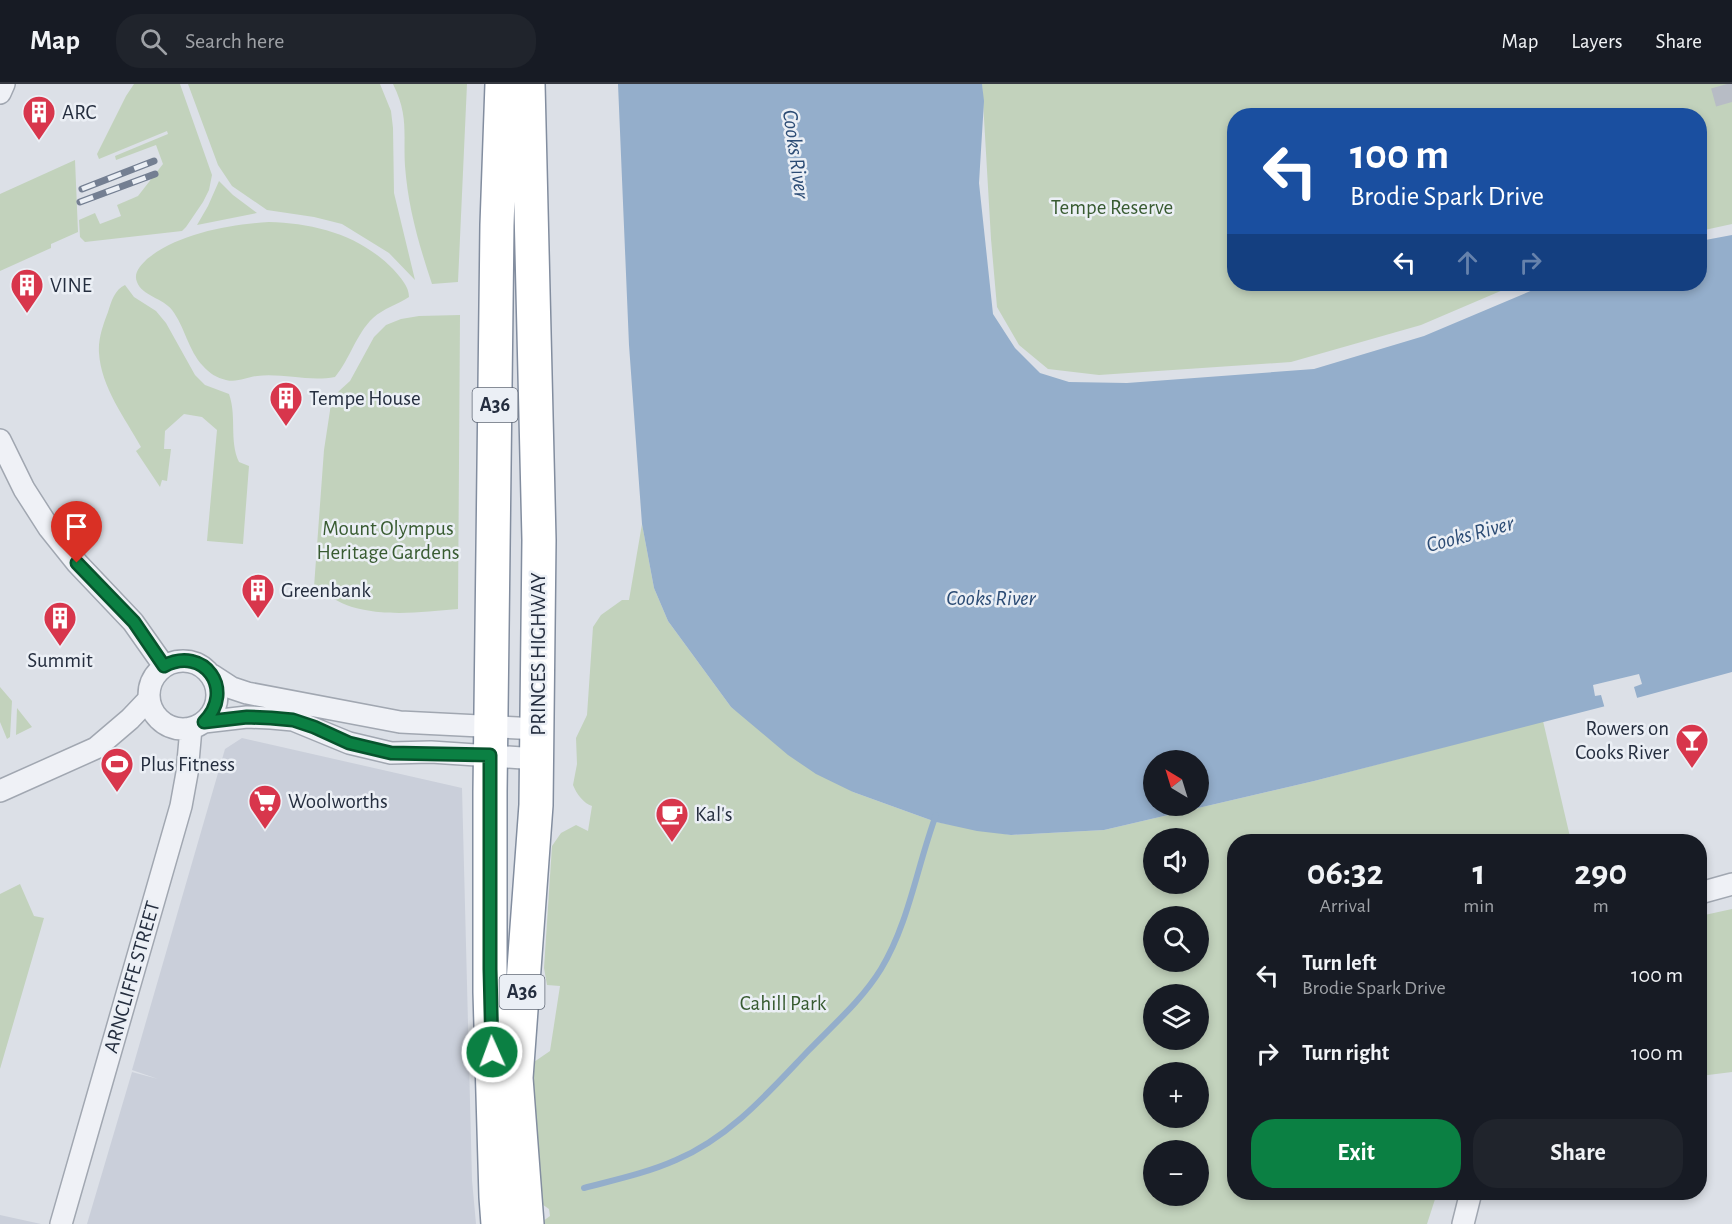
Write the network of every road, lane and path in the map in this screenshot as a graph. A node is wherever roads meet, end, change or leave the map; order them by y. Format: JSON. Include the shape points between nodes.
{"nodes":[{"id":1,"x":4,"y":84,"type":"edge"},
{"id":2,"x":502,"y":84,"type":"edge"},
{"id":3,"x":528,"y":84,"type":"edge"},
{"id":4,"x":0,"y":93,"type":"edge"},
{"id":5,"x":0,"y":440,"type":"edge"},
{"id":6,"x":164,"y":666,"type":"junction"},
{"id":7,"x":212,"y":675,"type":"junction"},
{"id":8,"x":149,"y":699,"type":"junction"},
{"id":9,"x":197,"y":725,"type":"junction"},
{"id":10,"x":491,"y":740,"type":"junction"},
{"id":11,"x":538,"y":744,"type":"junction"},
{"id":12,"x":0,"y":791,"type":"edge"},
{"id":13,"x":1732,"y":884,"type":"edge"},
{"id":14,"x":1707,"y":891,"type":"edge"},
{"id":15,"x":1470,"y":1200,"type":"edge"},
{"id":16,"x":61,"y":1224,"type":"edge"},
{"id":17,"x":498,"y":1224,"type":"edge"},
{"id":18,"x":527,"y":1224,"type":"edge"},
{"id":19,"x":1463,"y":1224,"type":"edge"}],
"edges":[{"from":1,"to":4,"type":"street"},
{"from":2,"to":10,"type":"highway","number":"A36"},
{"from":3,"to":11,"type":"highway","name":"PRINCES HIGHWAY","number":"A36","via":[[539,540]]},
{"from":5,"to":6,"type":"street","via":[[49,528],[134,622]]},
{"from":6,"to":7,"type":"street","via":[[190,661]]},
{"from":6,"to":8,"type":"street","via":[[152,681]]},
{"from":7,"to":9,"type":"street","via":[[218,695],[211,715]]},
{"from":7,"to":10,"type":"street","via":[[247,693]]},
{"from":8,"to":9,"type":"street","via":[[152,710],[168,726],[180,729]]},
{"from":8,"to":12,"type":"street","via":[[96,748]]},
{"from":9,"to":10,"type":"street","via":[[247,717],[293,720],[349,743],[391,753]]},
{"from":9,"to":16,"type":"street","name":"ARNCLIFFE STREET","via":[[182,806]]},
{"from":10,"to":11,"type":"street"},
{"from":10,"to":11,"type":"street"},
{"from":10,"to":17,"type":"highway","number":"A36","via":[[490,992]]},
{"from":11,"to":18,"type":"highway","name":"PRINCES HIGHWAY","number":"A36","via":[[516,1078]]},
{"from":13,"to":14,"type":"street"},
{"from":15,"to":19,"type":"street"}]}
